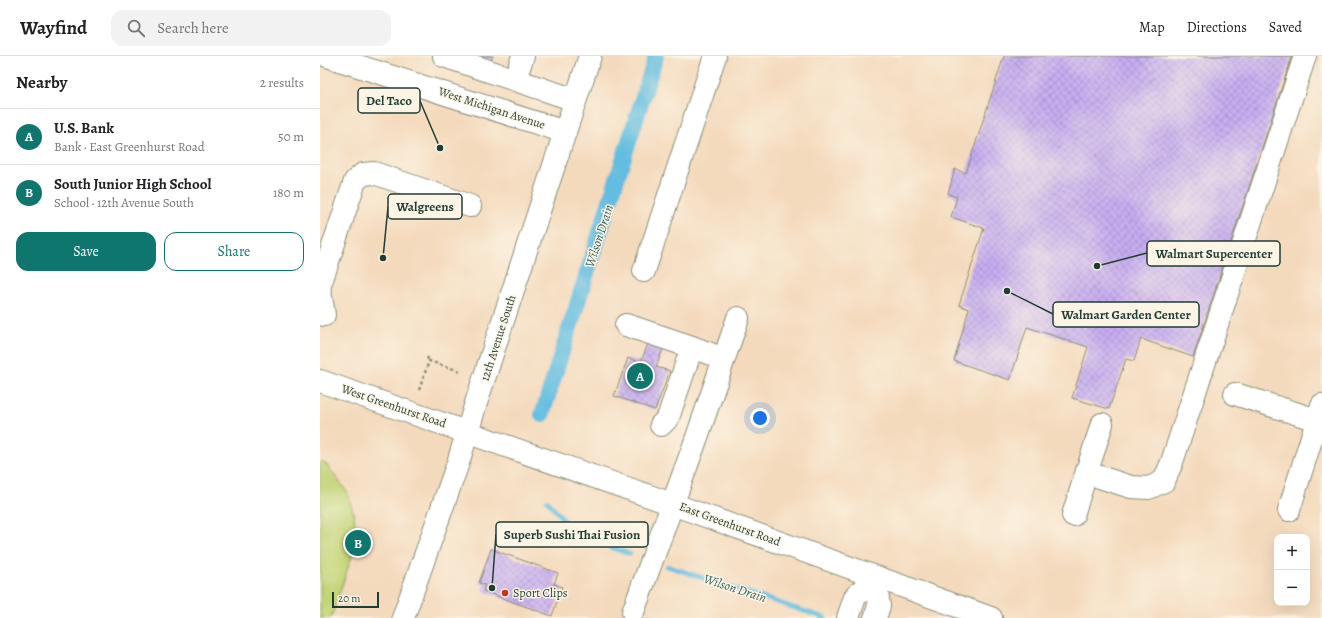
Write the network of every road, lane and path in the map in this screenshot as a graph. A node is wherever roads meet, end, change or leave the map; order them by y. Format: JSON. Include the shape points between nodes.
{"nodes":[{"id":1,"x":327,"y":56,"type":"edge"},
{"id":2,"x":444,"y":56,"type":"edge"},
{"id":3,"x":523,"y":56,"type":"edge"},
{"id":4,"x":590,"y":56,"type":"edge"},
{"id":5,"x":714,"y":56,"type":"edge"},
{"id":6,"x":1305,"y":56,"type":"edge"},
{"id":7,"x":516,"y":79,"type":"junction"},
{"id":8,"x":575,"y":100,"type":"junction"},
{"id":9,"x":565,"y":132,"type":"junction"},
{"id":10,"x":470,"y":206,"type":"dead end"},
{"id":11,"x":644,"y":271,"type":"dead end"},
{"id":12,"x":320,"y":285,"type":"edge"},
{"id":13,"x":320,"y":292,"type":"edge"},
{"id":14,"x":324,"y":315,"type":"dead end"},
{"id":15,"x":738,"y":318,"type":"dead end"},
{"id":16,"x":626,"y":325,"type":"dead end"},
{"id":17,"x":692,"y":347,"type":"junction"},
{"id":18,"x":427,"y":357,"type":"dead end"},
{"id":19,"x":724,"y":359,"type":"junction"},
{"id":20,"x":429,"y":361,"type":"junction"},
{"id":21,"x":460,"y":371,"type":"dead end"},
{"id":22,"x":320,"y":381,"type":"edge"},
{"id":23,"x":419,"y":390,"type":"dead end"},
{"id":24,"x":1235,"y":394,"type":"dead end"},
{"id":25,"x":1320,"y":412,"type":"edge"},
{"id":26,"x":1102,"y":424,"type":"dead end"},
{"id":27,"x":661,"y":425,"type":"dead end"},
{"id":28,"x":468,"y":432,"type":"junction"},
{"id":29,"x":1087,"y":473,"type":"junction"},
{"id":30,"x":672,"y":504,"type":"junction"},
{"id":31,"x":1289,"y":510,"type":"dead end"},
{"id":32,"x":1073,"y":515,"type":"dead end"},
{"id":33,"x":875,"y":577,"type":"junction"},
{"id":34,"x":633,"y":612,"type":"dead end"},
{"id":35,"x":402,"y":618,"type":"edge"},
{"id":36,"x":848,"y":618,"type":"edge"},
{"id":37,"x":875,"y":618,"type":"edge"},
{"id":38,"x":991,"y":618,"type":"edge"}],
"edges":[{"from":1,"to":9,"type":"main road","name":"West Michigan Avenue"},
{"from":2,"to":7,"type":"main road"},
{"from":3,"to":7,"type":"main road"},
{"from":4,"to":8,"type":"main road","name":"12th Avenue South"},
{"from":5,"to":11,"type":"main road"},
{"from":6,"to":29,"type":"main road","via":[[1164,481],[1149,488],[1131,487]]},
{"from":7,"to":8,"type":"main road"},
{"from":8,"to":9,"type":"main road","name":"12th Avenue South"},
{"from":9,"to":28,"type":"main road","name":"12th Avenue South"},
{"from":10,"to":12,"type":"main road","via":[[374,173],[363,174],[355,181]]},
{"from":13,"to":14,"type":"main road"},
{"from":15,"to":19,"type":"main road"},
{"from":16,"to":17,"type":"main road"},
{"from":17,"to":19,"type":"main road"},
{"from":17,"to":27,"type":"main road","via":[[668,418]]},
{"from":18,"to":20,"type":"path"},
{"from":19,"to":30,"type":"main road"},
{"from":20,"to":21,"type":"path"},
{"from":20,"to":23,"type":"path"},
{"from":22,"to":28,"type":"main road","name":"West Greenhurst Road"},
{"from":24,"to":25,"type":"main road"},
{"from":25,"to":31,"type":"main road"},
{"from":26,"to":29,"type":"main road"},
{"from":28,"to":30,"type":"main road","name":"East Greenhurst Road"},
{"from":28,"to":35,"type":"main road","name":"12th Avenue South"},
{"from":29,"to":32,"type":"main road"},
{"from":30,"to":33,"type":"main road","name":"East Greenhurst Road"},
{"from":30,"to":34,"type":"main road"},
{"from":33,"to":36,"type":"main road","via":[[855,598]]},
{"from":33,"to":37,"type":"main road","via":[[879,606]]},
{"from":33,"to":38,"type":"main road","name":"East Greenhurst Road"}]}
